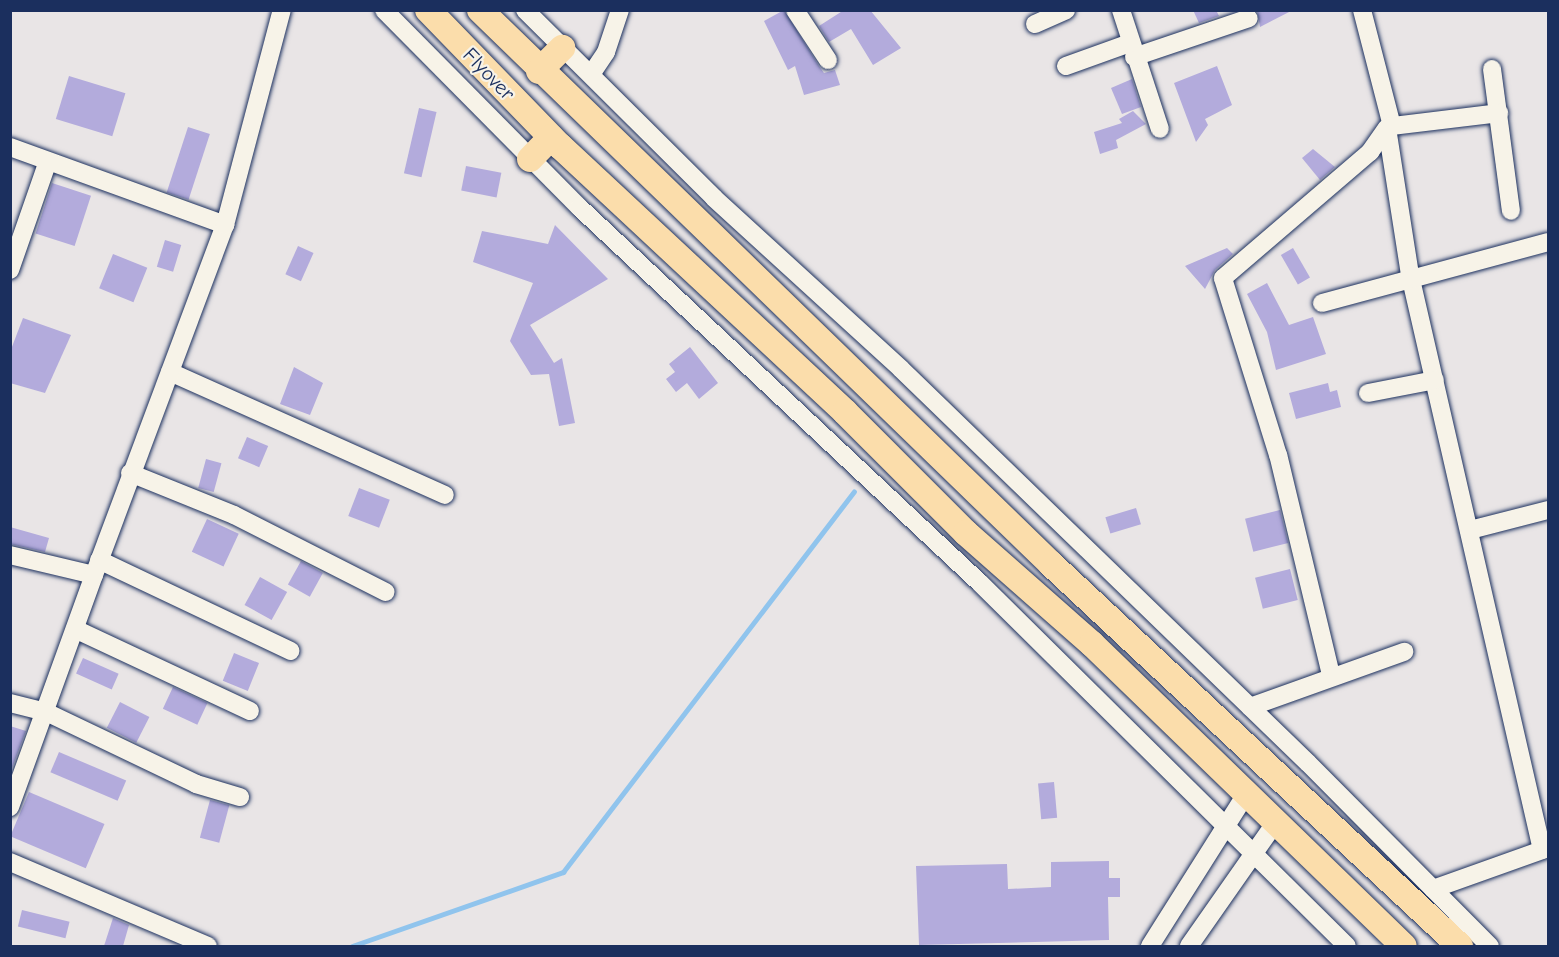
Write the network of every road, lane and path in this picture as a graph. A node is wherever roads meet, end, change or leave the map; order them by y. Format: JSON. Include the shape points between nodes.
{"nodes":[{"id":1,"x":282,"y":10,"type":"edge"},
{"id":2,"x":384,"y":10,"type":"edge"},
{"id":3,"x":428,"y":10,"type":"edge"},
{"id":4,"x":480,"y":10,"type":"edge"},
{"id":5,"x":525,"y":10,"type":"edge"},
{"id":6,"x":620,"y":10,"type":"edge"},
{"id":7,"x":795,"y":10,"type":"edge"},
{"id":8,"x":1066,"y":10,"type":"edge"},
{"id":9,"x":1121,"y":10,"type":"edge"},
{"id":10,"x":1362,"y":10,"type":"edge"},
{"id":11,"x":1249,"y":18,"type":"dead end"},
{"id":12,"x":1035,"y":24,"type":"dead end"},
{"id":13,"x":562,"y":48,"type":"junction"},
{"id":14,"x":1132,"y":50,"type":"junction"},
{"id":15,"x":828,"y":60,"type":"dead end"},
{"id":16,"x":1066,"y":66,"type":"dead end"},
{"id":17,"x":1492,"y":69,"type":"dead end"},
{"id":18,"x":538,"y":71,"type":"junction"},
{"id":19,"x":592,"y":73,"type":"junction"},
{"id":20,"x":1499,"y":113,"type":"junction"},
{"id":21,"x":1390,"y":127,"type":"junction"},
{"id":22,"x":1160,"y":129,"type":"dead end"},
{"id":23,"x":551,"y":137,"type":"junction"},
{"id":24,"x":10,"y":147,"type":"edge"},
{"id":25,"x":530,"y":159,"type":"junction"},
{"id":26,"x":47,"y":164,"type":"junction"},
{"id":27,"x":1511,"y":211,"type":"dead end"},
{"id":28,"x":225,"y":225,"type":"junction"},
{"id":29,"x":1548,"y":242,"type":"edge"},
{"id":30,"x":10,"y":270,"type":"edge"},
{"id":31,"x":1410,"y":275,"type":"junction"},
{"id":32,"x":1322,"y":303,"type":"dead end"},
{"id":33,"x":170,"y":372,"type":"junction"},
{"id":34,"x":1435,"y":380,"type":"junction"},
{"id":35,"x":1368,"y":393,"type":"dead end"},
{"id":36,"x":130,"y":473,"type":"junction"},
{"id":37,"x":445,"y":495,"type":"dead end"},
{"id":38,"x":1548,"y":510,"type":"edge"},
{"id":39,"x":1470,"y":530,"type":"junction"},
{"id":40,"x":10,"y":555,"type":"edge"},
{"id":41,"x":96,"y":567,"type":"junction"},
{"id":42,"x":386,"y":592,"type":"dead end"},
{"id":43,"x":77,"y":630,"type":"junction"},
{"id":44,"x":291,"y":651,"type":"dead end"},
{"id":45,"x":1404,"y":652,"type":"dead end"},
{"id":46,"x":1330,"y":675,"type":"junction"},
{"id":47,"x":10,"y":703,"type":"edge"},
{"id":48,"x":1250,"y":707,"type":"junction"},
{"id":49,"x":250,"y":711,"type":"dead end"},
{"id":50,"x":46,"y":712,"type":"junction"},
{"id":51,"x":1246,"y":794,"type":"junction"},
{"id":52,"x":240,"y":797,"type":"dead end"},
{"id":53,"x":10,"y":807,"type":"edge"},
{"id":54,"x":1275,"y":823,"type":"junction"},
{"id":55,"x":1225,"y":827,"type":"junction"},
{"id":56,"x":1545,"y":849,"type":"edge"},
{"id":57,"x":1253,"y":852,"type":"junction"},
{"id":58,"x":10,"y":862,"type":"edge"},
{"id":59,"x":1433,"y":889,"type":"junction"},
{"id":60,"x":208,"y":946,"type":"edge"},
{"id":61,"x":1150,"y":946,"type":"edge"},
{"id":62,"x":1189,"y":946,"type":"edge"},
{"id":63,"x":1347,"y":946,"type":"edge"},
{"id":64,"x":1404,"y":946,"type":"edge"},
{"id":65,"x":1460,"y":946,"type":"edge"},
{"id":66,"x":1490,"y":946,"type":"edge"}],
"edges":[{"from":1,"to":28,"type":"street"},
{"from":2,"to":25,"type":"street"},
{"from":3,"to":23,"type":"highway","name":"Flyover"},
{"from":4,"to":18,"type":"highway","name":"Flyover"},
{"from":5,"to":13,"type":"street"},
{"from":6,"to":19,"type":"street","via":[[606,52]]},
{"from":7,"to":15,"type":"street"},
{"from":8,"to":12,"type":"street"},
{"from":9,"to":14,"type":"street"},
{"from":10,"to":21,"type":"street"},
{"from":11,"to":14,"type":"street"},
{"from":13,"to":18,"type":"highway"},
{"from":13,"to":19,"type":"street"},
{"from":14,"to":16,"type":"street"},
{"from":14,"to":22,"type":"street"},
{"from":17,"to":20,"type":"street"},
{"from":18,"to":65,"type":"highway","name":"Flyover"},
{"from":19,"to":48,"type":"street","via":[[714,198],[901,369]]},
{"from":20,"to":21,"type":"street"},
{"from":20,"to":27,"type":"street"},
{"from":21,"to":31,"type":"street"},
{"from":21,"to":46,"type":"street","via":[[1370,152],[1223,278],[1278,455]]},
{"from":23,"to":25,"type":"highway"},
{"from":23,"to":51,"type":"highway","name":"Flyover"},
{"from":24,"to":26,"type":"street"},
{"from":25,"to":55,"type":"street","via":[[980,583]]},
{"from":26,"to":28,"type":"street"},
{"from":26,"to":30,"type":"street"},
{"from":28,"to":33,"type":"street"},
{"from":29,"to":31,"type":"street"},
{"from":31,"to":32,"type":"street"},
{"from":31,"to":34,"type":"street"},
{"from":33,"to":36,"type":"street"},
{"from":33,"to":37,"type":"street"},
{"from":34,"to":35,"type":"street"},
{"from":34,"to":39,"type":"street"},
{"from":36,"to":41,"type":"street"},
{"from":36,"to":42,"type":"street","via":[[234,515]]},
{"from":38,"to":39,"type":"street"},
{"from":39,"to":56,"type":"street"},
{"from":40,"to":41,"type":"street"},
{"from":41,"to":43,"type":"street"},
{"from":41,"to":44,"type":"street"},
{"from":43,"to":49,"type":"street"},
{"from":43,"to":50,"type":"street"},
{"from":45,"to":46,"type":"street"},
{"from":46,"to":48,"type":"street"},
{"from":47,"to":50,"type":"street"},
{"from":48,"to":59,"type":"street"},
{"from":50,"to":52,"type":"street","via":[[196,784]]},
{"from":50,"to":53,"type":"street"},
{"from":51,"to":54,"type":"highway","name":"Flyover"},
{"from":51,"to":55,"type":"street"},
{"from":54,"to":57,"type":"street"},
{"from":54,"to":64,"type":"highway","name":"Flyover"},
{"from":55,"to":57,"type":"street"},
{"from":55,"to":61,"type":"street"},
{"from":56,"to":59,"type":"street"},
{"from":57,"to":62,"type":"street"},
{"from":57,"to":63,"type":"street"},
{"from":58,"to":60,"type":"street"},
{"from":59,"to":66,"type":"street"}]}
